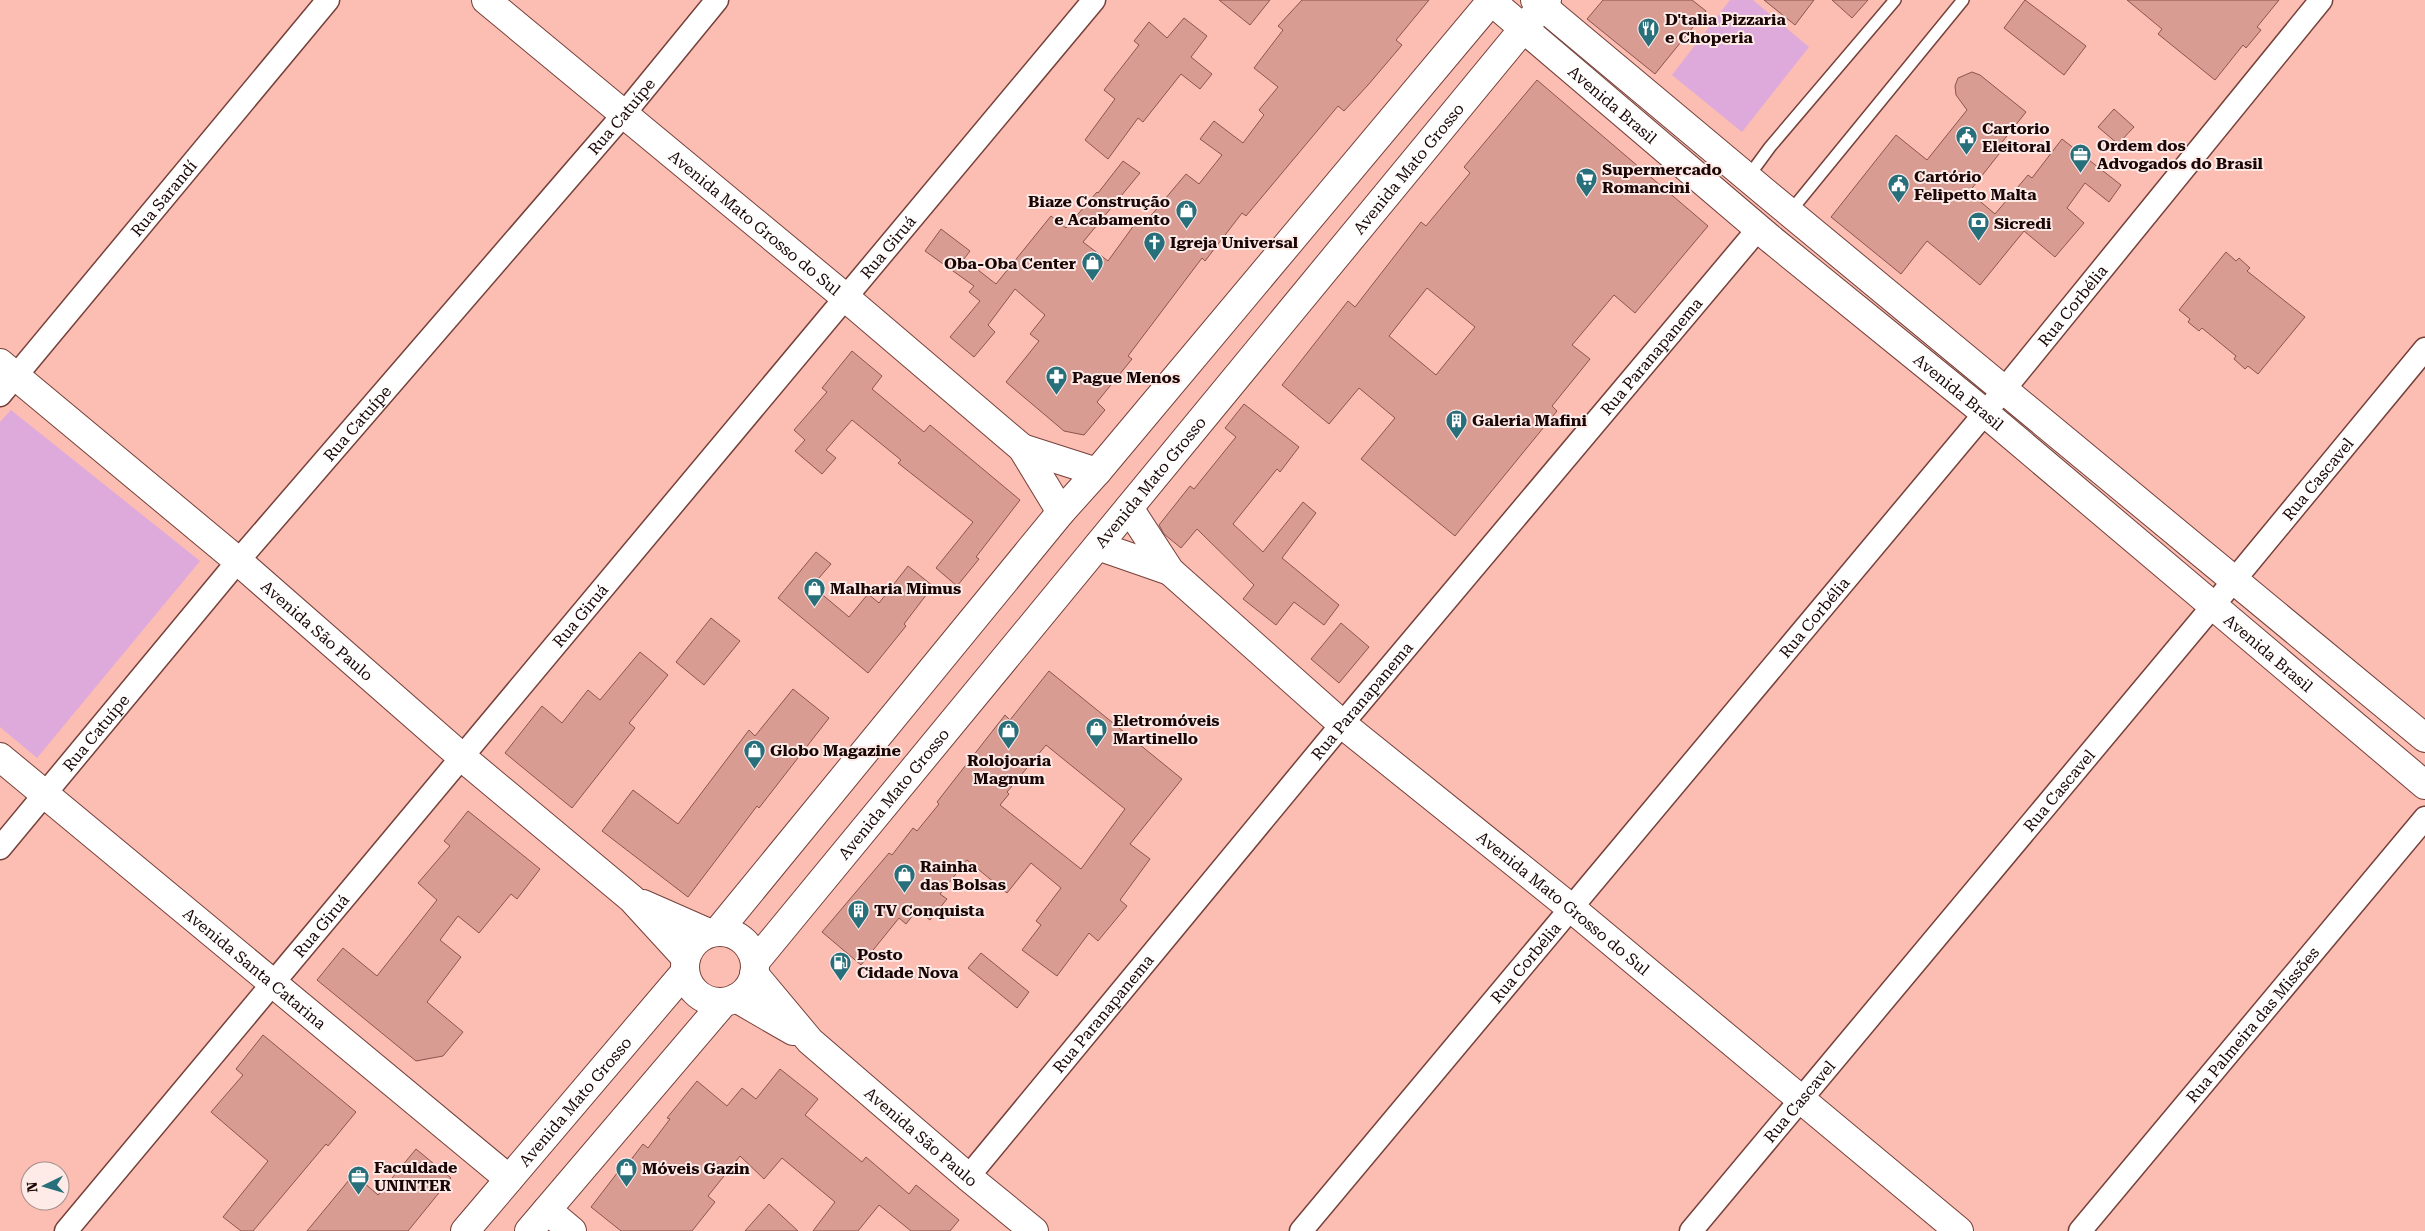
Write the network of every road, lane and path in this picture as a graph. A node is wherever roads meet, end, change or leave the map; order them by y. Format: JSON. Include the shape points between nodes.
{"nodes":[{"id":1,"x":328,"y":0,"type":"edge"},
{"id":2,"x":486,"y":0,"type":"edge"},
{"id":3,"x":717,"y":0,"type":"edge"},
{"id":4,"x":1094,"y":0,"type":"edge"},
{"id":5,"x":1491,"y":0,"type":"edge"},
{"id":6,"x":1895,"y":0,"type":"edge"},
{"id":7,"x":1964,"y":0,"type":"edge"},
{"id":8,"x":2321,"y":0,"type":"edge"},
{"id":9,"x":1542,"y":2,"type":"edge"},
{"id":10,"x":1524,"y":28,"type":"junction"},
{"id":11,"x":623,"y":115,"type":"junction"},
{"id":12,"x":1748,"y":177,"type":"junction"},
{"id":13,"x":1789,"y":213,"type":"junction"},
{"id":14,"x":1759,"y":228,"type":"junction"},
{"id":15,"x":846,"y":298,"type":"junction"},
{"id":16,"x":2425,"y":349,"type":"edge"},
{"id":17,"x":5,"y":378,"type":"edge"},
{"id":18,"x":2004,"y":389,"type":"junction"},
{"id":19,"x":1985,"y":413,"type":"junction"},
{"id":20,"x":1022,"y":448,"type":"junction"},
{"id":21,"x":1097,"y":472,"type":"junction"},
{"id":22,"x":1130,"y":508,"type":"junction"},
{"id":23,"x":1061,"y":512,"type":"junction"},
{"id":24,"x":1098,"y":546,"type":"junction"},
{"id":25,"x":238,"y":561,"type":"junction"},
{"id":26,"x":1170,"y":571,"type":"junction"},
{"id":27,"x":2234,"y":579,"type":"junction"},
{"id":28,"x":2212,"y":607,"type":"junction"},
{"id":29,"x":1342,"y":724,"type":"junction"},
{"id":30,"x":2425,"y":738,"type":"edge"},
{"id":31,"x":0,"y":757,"type":"edge"},
{"id":32,"x":463,"y":758,"type":"junction"},
{"id":33,"x":2425,"y":785,"type":"edge"},
{"id":34,"x":44,"y":795,"type":"junction"},
{"id":35,"x":2425,"y":818,"type":"edge"},
{"id":36,"x":0,"y":848,"type":"edge"},
{"id":37,"x":632,"y":899,"type":"junction"},
{"id":38,"x":1571,"y":908,"type":"junction"},
{"id":39,"x":714,"y":932,"type":"junction"},
{"id":40,"x":685,"y":965,"type":"junction"},
{"id":41,"x":754,"y":968,"type":"junction"},
{"id":42,"x":274,"y":982,"type":"junction"},
{"id":43,"x":730,"y":1000,"type":"junction"},
{"id":44,"x":810,"y":1041,"type":"junction"},
{"id":45,"x":1802,"y":1100,"type":"junction"},
{"id":46,"x":968,"y":1177,"type":"junction"},
{"id":47,"x":509,"y":1179,"type":"junction"},
{"id":48,"x":547,"y":1210,"type":"junction"},
{"id":49,"x":66,"y":1231,"type":"edge"},
{"id":50,"x":465,"y":1231,"type":"edge"},
{"id":51,"x":529,"y":1231,"type":"edge"},
{"id":52,"x":572,"y":1231,"type":"edge"},
{"id":53,"x":1034,"y":1231,"type":"edge"},
{"id":54,"x":1301,"y":1231,"type":"edge"},
{"id":55,"x":1691,"y":1231,"type":"edge"},
{"id":56,"x":1959,"y":1231,"type":"edge"},
{"id":57,"x":2080,"y":1231,"type":"edge"}],
"edges":[{"from":1,"to":17,"type":"street","name":"Rua Sarandí"},
{"from":2,"to":11,"type":"main road","name":"Avenida Mato Grosso do Sul"},
{"from":3,"to":11,"type":"street","name":"Rua Catuípe"},
{"from":4,"to":15,"type":"street","name":"Rua Giruá"},
{"from":5,"to":10,"type":"main road","name":"Avenida Brasil"},
{"from":5,"to":21,"type":"main road"},
{"from":6,"to":12,"type":"lane"},
{"from":7,"to":13,"type":"lane"},
{"from":8,"to":18,"type":"street","name":"Rua Corbélia"},
{"from":9,"to":10,"type":"main road","name":"Avenida Mato Grosso"},
{"from":9,"to":12,"type":"main road","name":"Avenida Brasil"},
{"from":10,"to":14,"type":"main road","name":"Avenida Brasil"},
{"from":10,"to":22,"type":"main road","name":"Avenida Mato Grosso"},
{"from":11,"to":15,"type":"main road","name":"Avenida Mato Grosso do Sul"},
{"from":11,"to":25,"type":"street","name":"Rua Catuípe"},
{"from":12,"to":13,"type":"main road","name":"Avenida Brasil"},
{"from":13,"to":18,"type":"main road","name":"Avenida Brasil"},
{"from":14,"to":19,"type":"main road","name":"Avenida Brasil"},
{"from":14,"to":29,"type":"street","name":"Rua Paranapanema"},
{"from":15,"to":20,"type":"main road","name":"Avenida Mato Grosso do Sul"},
{"from":15,"to":32,"type":"street","name":"Rua Giruá"},
{"from":16,"to":27,"type":"street","name":"Rua Cascavel"},
{"from":17,"to":25,"type":"main road","name":"Avenida São Paulo"},
{"from":18,"to":19,"type":"street","name":"Rua Corbélia"},
{"from":18,"to":27,"type":"main road","name":"Avenida Brasil"},
{"from":19,"to":28,"type":"main road","name":"Avenida Brasil"},
{"from":19,"to":38,"type":"street","name":"Rua Corbélia"},
{"from":20,"to":21,"type":"main road"},
{"from":20,"to":23,"type":"main road"},
{"from":21,"to":23,"type":"main road"},
{"from":22,"to":24,"type":"main road","name":"Avenida Mato Grosso"},
{"from":22,"to":26,"type":"main road"},
{"from":23,"to":39,"type":"main road"},
{"from":24,"to":26,"type":"main road"},
{"from":24,"to":41,"type":"main road","name":"Avenida Mato Grosso"},
{"from":25,"to":32,"type":"main road","name":"Avenida São Paulo"},
{"from":25,"to":34,"type":"street","name":"Rua Catuípe"},
{"from":26,"to":29,"type":"main road","name":"Avenida Mato Grosso do Sul"},
{"from":27,"to":28,"type":"street","name":"Rua Cascavel"},
{"from":27,"to":30,"type":"main road","name":"Avenida Brasil"},
{"from":28,"to":33,"type":"main road","name":"Avenida Brasil"},
{"from":28,"to":45,"type":"street","name":"Rua Cascavel"},
{"from":29,"to":38,"type":"main road","name":"Avenida Mato Grosso do Sul"},
{"from":29,"to":46,"type":"street","name":"Rua Paranapanema"},
{"from":31,"to":34,"type":"main road","name":"Avenida Santa Catarina"},
{"from":32,"to":37,"type":"main road","name":"Avenida São Paulo"},
{"from":32,"to":42,"type":"street","name":"Rua Giruá"},
{"from":34,"to":36,"type":"street","name":"Rua Catuípe"},
{"from":34,"to":42,"type":"main road","name":"Avenida Santa Catarina"},
{"from":35,"to":57,"type":"street","name":"Rua Palmeira das Missões"},
{"from":37,"to":39,"type":"main road","name":"Avenida São Paulo"},
{"from":37,"to":40,"type":"main road","name":"Avenida São Paulo"},
{"from":38,"to":45,"type":"main road","name":"Avenida Mato Grosso do Sul"},
{"from":38,"to":54,"type":"street","name":"Rua Corbélia"},
{"from":39,"to":40,"type":"main road","via":[[693,944]]},
{"from":39,"to":41,"type":"main road","via":[[729,932],[738,937],[752,952]]},
{"from":40,"to":43,"type":"main road","via":[[687,980],[698,995],[715,1002]]},
{"from":40,"to":47,"type":"main road","name":"Avenida Mato Grosso"},
{"from":41,"to":43,"type":"main road","via":[[747,989]]},
{"from":41,"to":44,"type":"main road","name":"Avenida São Paulo"},
{"from":42,"to":47,"type":"main road","name":"Avenida Santa Catarina"},
{"from":42,"to":49,"type":"street","name":"Rua Giruá"},
{"from":43,"to":44,"type":"main road","name":"Avenida São Paulo"},
{"from":43,"to":48,"type":"main road"},
{"from":44,"to":46,"type":"main road","name":"Avenida São Paulo"},
{"from":45,"to":55,"type":"street","name":"Rua Cascavel"},
{"from":45,"to":56,"type":"main road","name":"Avenida Mato Grosso do Sul"},
{"from":46,"to":53,"type":"main road","name":"Avenida São Paulo"},
{"from":47,"to":50,"type":"main road","name":"Avenida Mato Grosso"},
{"from":48,"to":51,"type":"main road"},
{"from":48,"to":52,"type":"main road"}]}
